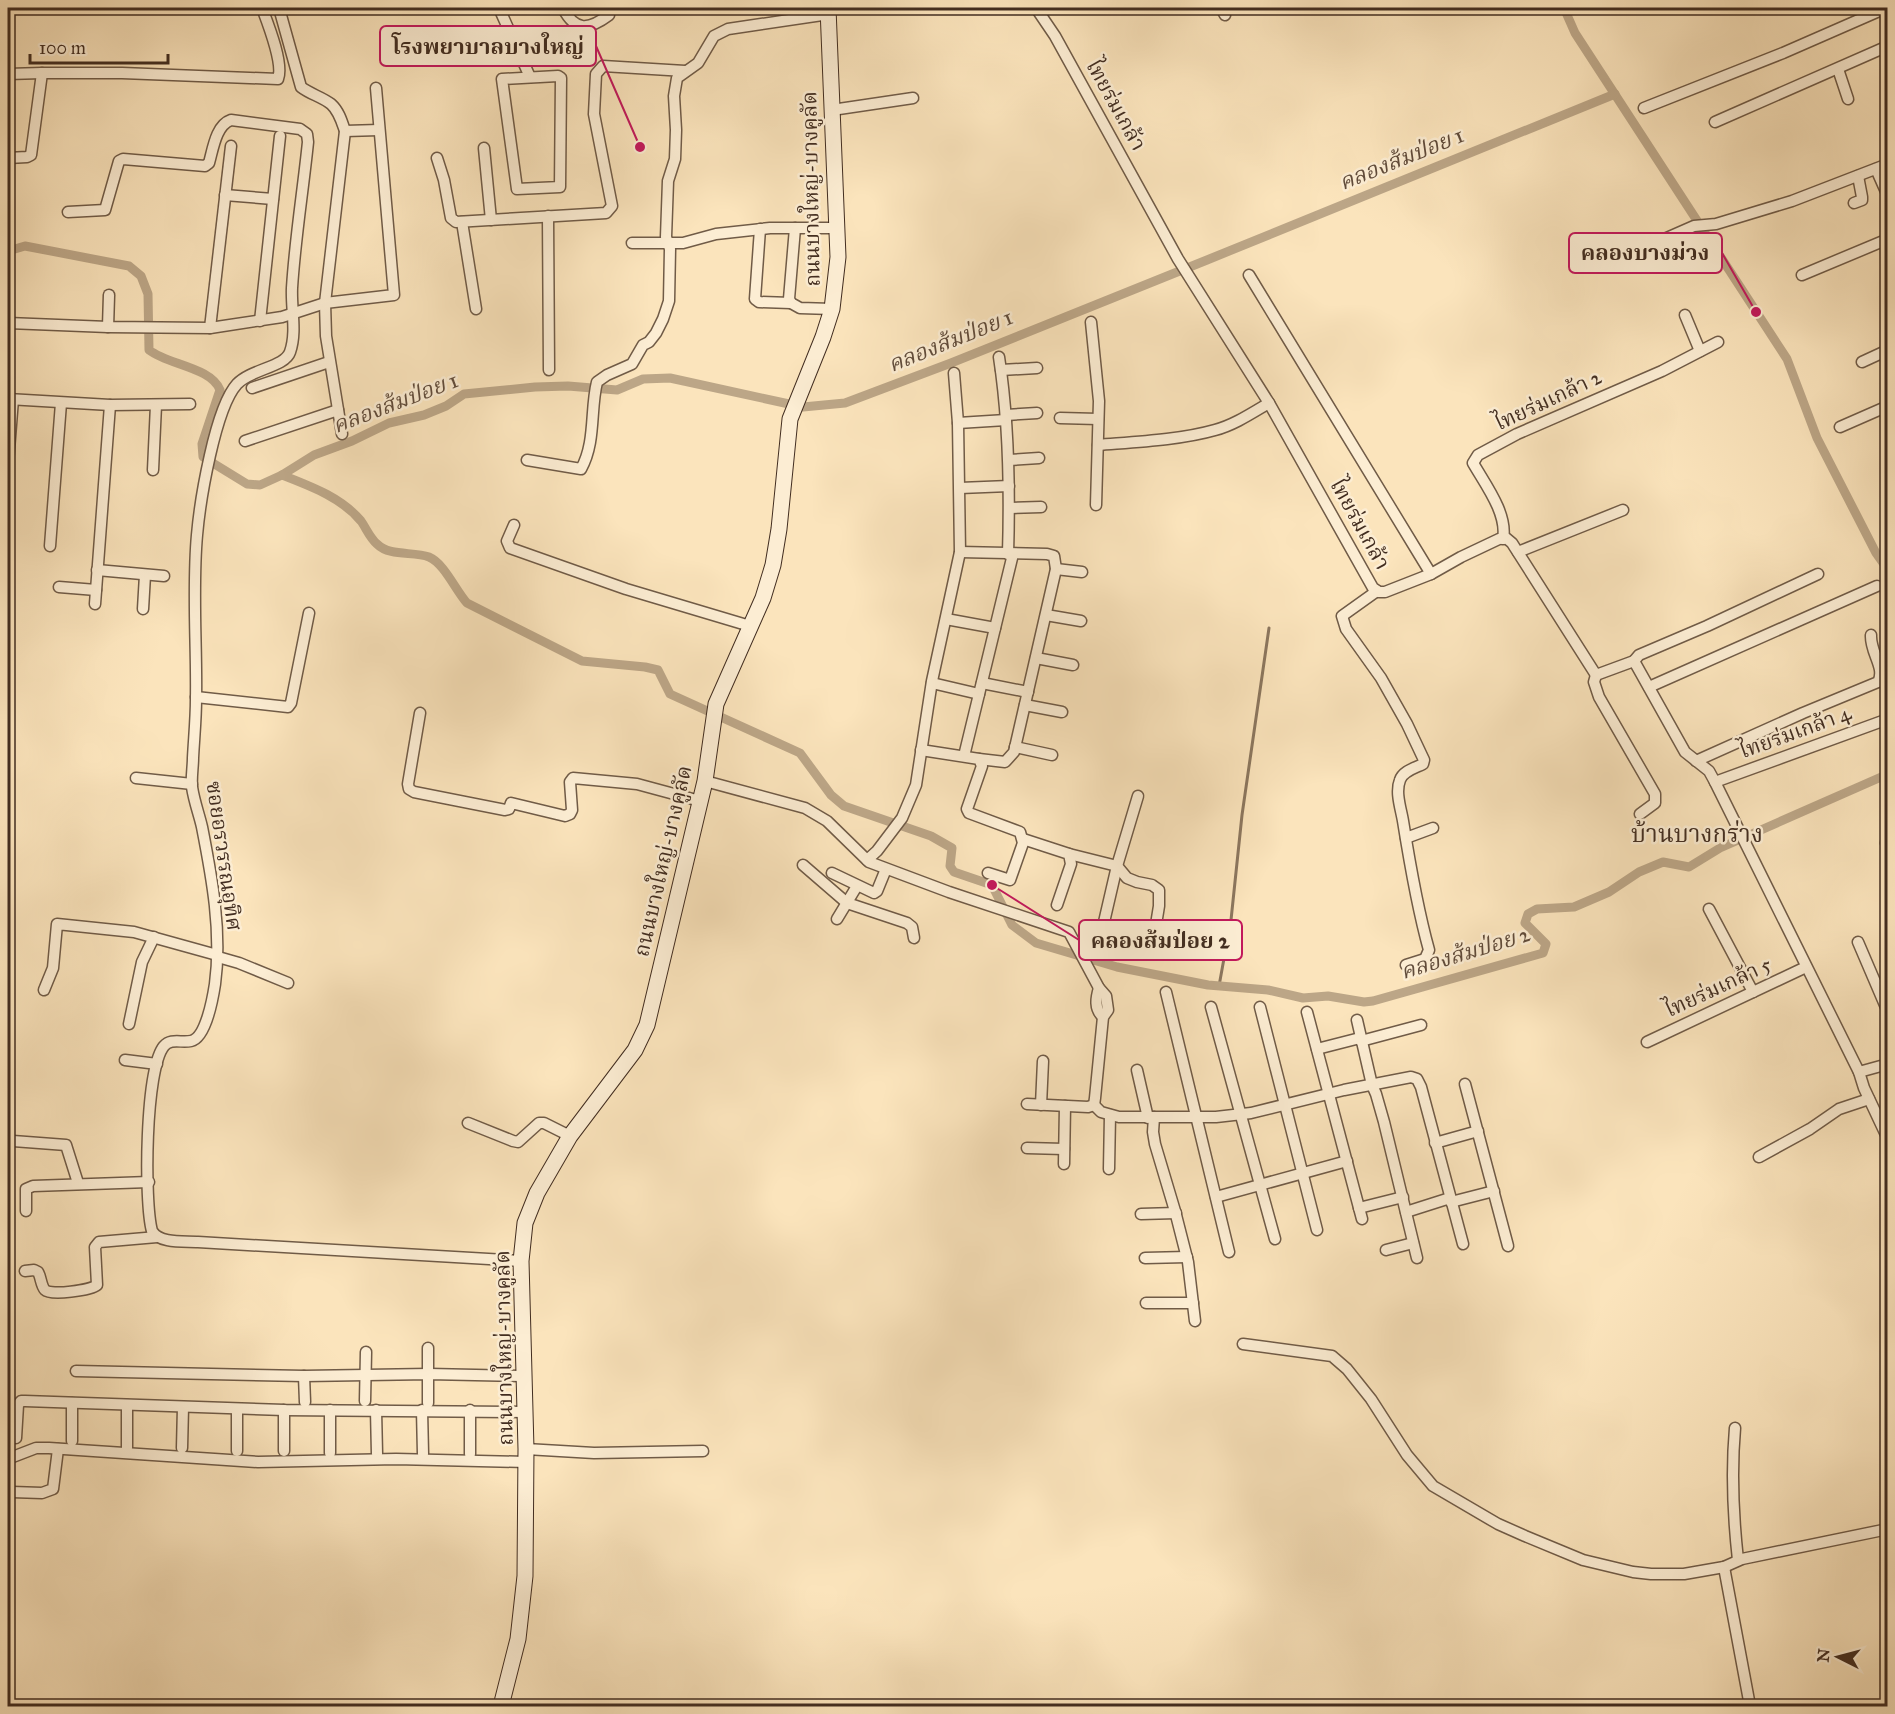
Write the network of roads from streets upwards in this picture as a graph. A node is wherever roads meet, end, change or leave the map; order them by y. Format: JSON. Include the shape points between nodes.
{"nodes":[{"id":1,"x":262,"y":8,"type":"edge"},
{"id":2,"x":279,"y":8,"type":"edge"},
{"id":3,"x":499,"y":8,"type":"edge"},
{"id":4,"x":563,"y":8,"type":"edge"},
{"id":5,"x":1036,"y":8,"type":"edge"},
{"id":6,"x":1886,"y":8,"type":"edge"},
{"id":7,"x":829,"y":11,"type":"edge"},
{"id":8,"x":609,"y":15,"type":"dead end"},
{"id":9,"x":1887,"y":46,"type":"edge"},
{"id":10,"x":1838,"y":69,"type":"junction"},
{"id":11,"x":685,"y":71,"type":"junction"},
{"id":12,"x":42,"y":73,"type":"junction"},
{"id":13,"x":8,"y":74,"type":"edge"},
{"id":14,"x":530,"y":77,"type":"junction"},
{"id":15,"x":376,"y":88,"type":"dead end"},
{"id":16,"x":913,"y":98,"type":"dead end"},
{"id":17,"x":1848,"y":99,"type":"dead end"},
{"id":18,"x":1644,"y":108,"type":"dead end"},
{"id":19,"x":832,"y":110,"type":"junction"},
{"id":20,"x":1716,"y":122,"type":"dead end"},
{"id":21,"x":379,"y":130,"type":"junction"},
{"id":22,"x":345,"y":131,"type":"junction"},
{"id":23,"x":280,"y":136,"type":"dead end"},
{"id":24,"x":231,"y":146,"type":"dead end"},
{"id":25,"x":483,"y":148,"type":"dead end"},
{"id":26,"x":8,"y":158,"type":"edge"},
{"id":27,"x":437,"y":158,"type":"dead end"},
{"id":28,"x":1887,"y":164,"type":"edge"},
{"id":29,"x":1875,"y":169,"type":"junction"},
{"id":30,"x":1858,"y":176,"type":"junction"},
{"id":31,"x":225,"y":195,"type":"junction"},
{"id":32,"x":1887,"y":196,"type":"edge"},
{"id":33,"x":273,"y":199,"type":"junction"},
{"id":34,"x":1854,"y":203,"type":"dead end"},
{"id":35,"x":68,"y":212,"type":"dead end"},
{"id":36,"x":548,"y":216,"type":"junction"},
{"id":37,"x":491,"y":220,"type":"junction"},
{"id":38,"x":462,"y":222,"type":"junction"},
{"id":39,"x":795,"y":228,"type":"junction"},
{"id":40,"x":837,"y":228,"type":"junction"},
{"id":41,"x":760,"y":229,"type":"junction"},
{"id":42,"x":1887,"y":239,"type":"edge"},
{"id":43,"x":632,"y":243,"type":"dead end"},
{"id":44,"x":669,"y":243,"type":"junction"},
{"id":45,"x":1612,"y":262,"type":"dead end"},
{"id":46,"x":1249,"y":275,"type":"dead end"},
{"id":47,"x":1802,"y":275,"type":"dead end"},
{"id":48,"x":109,"y":295,"type":"dead end"},
{"id":49,"x":325,"y":303,"type":"junction"},
{"id":50,"x":790,"y":303,"type":"junction"},
{"id":51,"x":476,"y":309,"type":"dead end"},
{"id":52,"x":832,"y":309,"type":"junction"},
{"id":53,"x":292,"y":315,"type":"junction"},
{"id":54,"x":1685,"y":315,"type":"dead end"},
{"id":55,"x":260,"y":321,"type":"junction"},
{"id":56,"x":1091,"y":322,"type":"dead end"},
{"id":57,"x":8,"y":323,"type":"edge"},
{"id":58,"x":108,"y":327,"type":"junction"},
{"id":59,"x":210,"y":328,"type":"junction"},
{"id":60,"x":1718,"y":342,"type":"dead end"},
{"id":61,"x":1887,"y":350,"type":"edge"},
{"id":62,"x":1700,"y":351,"type":"junction"},
{"id":63,"x":999,"y":357,"type":"dead end"},
{"id":64,"x":329,"y":362,"type":"junction"},
{"id":65,"x":1862,"y":362,"type":"dead end"},
{"id":66,"x":1037,"y":368,"type":"dead end"},
{"id":67,"x":549,"y":370,"type":"dead end"},
{"id":68,"x":1001,"y":370,"type":"junction"},
{"id":69,"x":954,"y":373,"type":"dead end"},
{"id":70,"x":252,"y":388,"type":"dead end"},
{"id":71,"x":10,"y":399,"type":"edge"},
{"id":72,"x":61,"y":403,"type":"junction"},
{"id":73,"x":1269,"y":403,"type":"junction"},
{"id":74,"x":190,"y":404,"type":"dead end"},
{"id":75,"x":110,"y":405,"type":"junction"},
{"id":76,"x":156,"y":405,"type":"junction"},
{"id":77,"x":1887,"y":406,"type":"edge"},
{"id":78,"x":338,"y":410,"type":"junction"},
{"id":79,"x":1037,"y":413,"type":"dead end"},
{"id":80,"x":1006,"y":418,"type":"junction"},
{"id":81,"x":1060,"y":418,"type":"dead end"},
{"id":82,"x":1098,"y":419,"type":"junction"},
{"id":83,"x":958,"y":423,"type":"junction"},
{"id":84,"x":1840,"y":427,"type":"dead end"},
{"id":85,"x":342,"y":434,"type":"dead end"},
{"id":86,"x":245,"y":441,"type":"dead end"},
{"id":87,"x":1098,"y":445,"type":"junction"},
{"id":88,"x":1039,"y":458,"type":"dead end"},
{"id":89,"x":527,"y":460,"type":"dead end"},
{"id":90,"x":1009,"y":460,"type":"junction"},
{"id":91,"x":8,"y":463,"type":"edge"},
{"id":92,"x":153,"y":470,"type":"dead end"},
{"id":93,"x":1009,"y":486,"type":"junction"},
{"id":94,"x":960,"y":488,"type":"junction"},
{"id":95,"x":1096,"y":506,"type":"dead end"},
{"id":96,"x":1041,"y":507,"type":"dead end"},
{"id":97,"x":1010,"y":508,"type":"junction"},
{"id":98,"x":1623,"y":510,"type":"dead end"},
{"id":99,"x":514,"y":525,"type":"dead end"},
{"id":100,"x":1503,"y":539,"type":"junction"},
{"id":101,"x":50,"y":546,"type":"dead end"},
{"id":102,"x":960,"y":552,"type":"junction"},
{"id":103,"x":1518,"y":552,"type":"junction"},
{"id":104,"x":1011,"y":554,"type":"junction"},
{"id":105,"x":1056,"y":569,"type":"junction"},
{"id":106,"x":97,"y":570,"type":"junction"},
{"id":107,"x":1082,"y":572,"type":"dead end"},
{"id":108,"x":1431,"y":574,"type":"junction"},
{"id":109,"x":1818,"y":574,"type":"dead end"},
{"id":110,"x":145,"y":575,"type":"junction"},
{"id":111,"x":164,"y":576,"type":"dead end"},
{"id":112,"x":1877,"y":586,"type":"dead end"},
{"id":113,"x":59,"y":587,"type":"dead end"},
{"id":114,"x":96,"y":590,"type":"junction"},
{"id":115,"x":1377,"y":591,"type":"junction"},
{"id":116,"x":95,"y":604,"type":"dead end"},
{"id":117,"x":143,"y":609,"type":"dead end"},
{"id":118,"x":309,"y":613,"type":"dead end"},
{"id":119,"x":1046,"y":615,"type":"junction"},
{"id":120,"x":946,"y":619,"type":"junction"},
{"id":121,"x":1081,"y":621,"type":"dead end"},
{"id":122,"x":750,"y":626,"type":"junction"},
{"id":123,"x":995,"y":628,"type":"junction"},
{"id":124,"x":1871,"y":634,"type":"dead end"},
{"id":125,"x":1036,"y":658,"type":"junction"},
{"id":126,"x":1634,"y":661,"type":"junction"},
{"id":127,"x":1074,"y":664,"type":"dead end"},
{"id":128,"x":1596,"y":675,"type":"junction"},
{"id":129,"x":932,"y":683,"type":"junction"},
{"id":130,"x":1649,"y":687,"type":"junction"},
{"id":131,"x":981,"y":688,"type":"junction"},
{"id":132,"x":1028,"y":692,"type":"junction"},
{"id":133,"x":196,"y":697,"type":"junction"},
{"id":134,"x":1025,"y":705,"type":"junction"},
{"id":135,"x":1062,"y":712,"type":"dead end"},
{"id":136,"x":420,"y":713,"type":"dead end"},
{"id":137,"x":1887,"y":719,"type":"edge"},
{"id":138,"x":1015,"y":747,"type":"junction"},
{"id":139,"x":921,"y":750,"type":"junction"},
{"id":140,"x":1052,"y":755,"type":"dead end"},
{"id":141,"x":964,"y":756,"type":"junction"},
{"id":142,"x":980,"y":759,"type":"junction"},
{"id":143,"x":1696,"y":761,"type":"junction"},
{"id":144,"x":136,"y":778,"type":"dead end"},
{"id":145,"x":705,"y":781,"type":"junction"},
{"id":146,"x":1715,"y":782,"type":"junction"},
{"id":147,"x":192,"y":784,"type":"junction"},
{"id":148,"x":1138,"y":796,"type":"dead end"},
{"id":149,"x":700,"y":801,"type":"junction"},
{"id":150,"x":1640,"y":814,"type":"dead end"},
{"id":151,"x":1433,"y":828,"type":"dead end"},
{"id":152,"x":1887,"y":831,"type":"edge"},
{"id":153,"x":1406,"y":838,"type":"junction"},
{"id":154,"x":1023,"y":839,"type":"junction"},
{"id":155,"x":1887,"y":848,"type":"edge"},
{"id":156,"x":1069,"y":854,"type":"junction"},
{"id":157,"x":867,"y":860,"type":"junction"},
{"id":158,"x":804,"y":865,"type":"dead end"},
{"id":159,"x":1117,"y":866,"type":"junction"},
{"id":160,"x":886,"y":869,"type":"junction"},
{"id":161,"x":832,"y":873,"type":"dead end"},
{"id":162,"x":988,"y":873,"type":"dead end"},
{"id":163,"x":857,"y":886,"type":"junction"},
{"id":164,"x":846,"y":903,"type":"junction"},
{"id":165,"x":1057,"y":905,"type":"dead end"},
{"id":166,"x":1708,"y":909,"type":"dead end"},
{"id":167,"x":837,"y":919,"type":"dead end"},
{"id":168,"x":154,"y":937,"type":"junction"},
{"id":169,"x":914,"y":938,"type":"dead end"},
{"id":170,"x":1858,"y":942,"type":"dead end"},
{"id":171,"x":1153,"y":943,"type":"dead end"},
{"id":172,"x":1098,"y":948,"type":"dead end"},
{"id":173,"x":217,"y":956,"type":"junction"},
{"id":174,"x":1406,"y":965,"type":"dead end"},
{"id":175,"x":1806,"y":967,"type":"junction"},
{"id":176,"x":288,"y":983,"type":"dead end"},
{"id":177,"x":44,"y":990,"type":"dead end"},
{"id":178,"x":1166,"y":992,"type":"dead end"},
{"id":179,"x":1753,"y":992,"type":"junction"},
{"id":180,"x":1211,"y":1006,"type":"dead end"},
{"id":181,"x":1260,"y":1007,"type":"dead end"},
{"id":182,"x":1307,"y":1012,"type":"dead end"},
{"id":183,"x":1887,"y":1012,"type":"edge"},
{"id":184,"x":1357,"y":1020,"type":"dead end"},
{"id":185,"x":129,"y":1024,"type":"dead end"},
{"id":186,"x":1421,"y":1025,"type":"dead end"},
{"id":187,"x":1360,"y":1040,"type":"junction"},
{"id":188,"x":1647,"y":1042,"type":"dead end"},
{"id":189,"x":1317,"y":1049,"type":"junction"},
{"id":190,"x":125,"y":1060,"type":"dead end"},
{"id":191,"x":1043,"y":1061,"type":"dead end"},
{"id":192,"x":157,"y":1064,"type":"junction"},
{"id":193,"x":1887,"y":1064,"type":"edge"},
{"id":194,"x":1137,"y":1070,"type":"dead end"},
{"id":195,"x":1860,"y":1072,"type":"junction"},
{"id":196,"x":1465,"y":1084,"type":"dead end"},
{"id":197,"x":1371,"y":1085,"type":"junction"},
{"id":198,"x":1329,"y":1094,"type":"junction"},
{"id":199,"x":1869,"y":1099,"type":"junction"},
{"id":200,"x":1027,"y":1104,"type":"dead end"},
{"id":201,"x":1041,"y":1105,"type":"junction"},
{"id":202,"x":1094,"y":1105,"type":"junction"},
{"id":203,"x":1284,"y":1105,"type":"junction"},
{"id":204,"x":1065,"y":1106,"type":"junction"},
{"id":205,"x":1242,"y":1114,"type":"junction"},
{"id":206,"x":1110,"y":1115,"type":"junction"},
{"id":207,"x":1151,"y":1118,"type":"junction"},
{"id":208,"x":1197,"y":1118,"type":"junction"},
{"id":209,"x":468,"y":1123,"type":"dead end"},
{"id":210,"x":1478,"y":1131,"type":"junction"},
{"id":211,"x":570,"y":1136,"type":"junction"},
{"id":212,"x":1887,"y":1139,"type":"edge"},
{"id":213,"x":13,"y":1141,"type":"dead end"},
{"id":214,"x":1436,"y":1143,"type":"junction"},
{"id":215,"x":1027,"y":1148,"type":"dead end"},
{"id":216,"x":1064,"y":1149,"type":"junction"},
{"id":217,"x":1759,"y":1157,"type":"dead end"},
{"id":218,"x":1347,"y":1161,"type":"junction"},
{"id":219,"x":1064,"y":1164,"type":"dead end"},
{"id":220,"x":1108,"y":1169,"type":"dead end"},
{"id":221,"x":1303,"y":1173,"type":"junction"},
{"id":222,"x":148,"y":1182,"type":"junction"},
{"id":223,"x":78,"y":1183,"type":"junction"},
{"id":224,"x":1260,"y":1184,"type":"junction"},
{"id":225,"x":1494,"y":1191,"type":"junction"},
{"id":226,"x":1216,"y":1197,"type":"junction"},
{"id":227,"x":1403,"y":1197,"type":"junction"},
{"id":228,"x":1450,"y":1200,"type":"junction"},
{"id":229,"x":26,"y":1211,"type":"dead end"},
{"id":230,"x":1406,"y":1212,"type":"junction"},
{"id":231,"x":1176,"y":1213,"type":"junction"},
{"id":232,"x":1141,"y":1214,"type":"dead end"},
{"id":233,"x":1317,"y":1230,"type":"dead end"},
{"id":234,"x":157,"y":1237,"type":"junction"},
{"id":235,"x":1275,"y":1239,"type":"dead end"},
{"id":236,"x":1413,"y":1242,"type":"junction"},
{"id":237,"x":1462,"y":1244,"type":"dead end"},
{"id":238,"x":1508,"y":1246,"type":"dead end"},
{"id":239,"x":1386,"y":1250,"type":"dead end"},
{"id":240,"x":1229,"y":1252,"type":"dead end"},
{"id":241,"x":1186,"y":1257,"type":"junction"},
{"id":242,"x":1145,"y":1258,"type":"dead end"},
{"id":243,"x":1417,"y":1258,"type":"dead end"},
{"id":244,"x":521,"y":1261,"type":"junction"},
{"id":245,"x":25,"y":1271,"type":"dead end"},
{"id":246,"x":1146,"y":1303,"type":"dead end"},
{"id":247,"x":1193,"y":1303,"type":"junction"},
{"id":248,"x":1195,"y":1322,"type":"dead end"},
{"id":249,"x":1243,"y":1344,"type":"dead end"},
{"id":250,"x":428,"y":1348,"type":"dead end"},
{"id":251,"x":366,"y":1352,"type":"dead end"},
{"id":252,"x":76,"y":1371,"type":"dead end"},
{"id":253,"x":429,"y":1374,"type":"junction"},
{"id":254,"x":366,"y":1375,"type":"junction"},
{"id":255,"x":304,"y":1376,"type":"junction"},
{"id":256,"x":523,"y":1376,"type":"junction"},
{"id":257,"x":365,"y":1401,"type":"dead end"},
{"id":258,"x":305,"y":1402,"type":"dead end"},
{"id":259,"x":72,"y":1403,"type":"junction"},
{"id":260,"x":127,"y":1405,"type":"junction"},
{"id":261,"x":425,"y":1406,"type":"junction"},
{"id":262,"x":183,"y":1407,"type":"junction"},
{"id":263,"x":237,"y":1408,"type":"junction"},
{"id":264,"x":284,"y":1410,"type":"junction"},
{"id":265,"x":330,"y":1410,"type":"junction"},
{"id":266,"x":376,"y":1410,"type":"junction"},
{"id":267,"x":470,"y":1410,"type":"junction"},
{"id":268,"x":524,"y":1412,"type":"junction"},
{"id":269,"x":1735,"y":1428,"type":"dead end"},
{"id":270,"x":16,"y":1438,"type":"dead end"},
{"id":271,"x":72,"y":1441,"type":"dead end"},
{"id":272,"x":127,"y":1448,"type":"dead end"},
{"id":273,"x":58,"y":1449,"type":"junction"},
{"id":274,"x":182,"y":1449,"type":"dead end"},
{"id":275,"x":237,"y":1451,"type":"dead end"},
{"id":276,"x":284,"y":1451,"type":"dead end"},
{"id":277,"x":703,"y":1451,"type":"dead end"},
{"id":278,"x":330,"y":1454,"type":"dead end"},
{"id":279,"x":377,"y":1454,"type":"dead end"},
{"id":280,"x":470,"y":1454,"type":"dead end"},
{"id":281,"x":423,"y":1455,"type":"dead end"},
{"id":282,"x":526,"y":1455,"type":"junction"},
{"id":283,"x":10,"y":1458,"type":"dead end"},
{"id":284,"x":12,"y":1492,"type":"dead end"},
{"id":285,"x":1887,"y":1528,"type":"edge"},
{"id":286,"x":1738,"y":1560,"type":"junction"},
{"id":287,"x":1724,"y":1567,"type":"junction"},
{"id":288,"x":501,"y":1707,"type":"edge"},
{"id":289,"x":1750,"y":1707,"type":"edge"}],
"edges":[{"from":1,"to":12,"type":"street","via":[[279,63],[278,79]]},
{"from":2,"to":22,"type":"street","via":[[301,87],[332,105]]},
{"from":3,"to":14,"type":"street"},
{"from":4,"to":8,"type":"street","via":[[570,21],[579,26],[596,23]]},
{"from":5,"to":73,"type":"street","name":"ไทยร่มเกล้า","via":[[1188,276]]},
{"from":6,"to":18,"type":"street"},
{"from":7,"to":11,"type":"street","via":[[728,29],[714,36],[698,63]]},
{"from":7,"to":19,"type":"street","name":"ถนนบางใหญ่-บางคูลัด"},
{"from":9,"to":10,"type":"street"},
{"from":10,"to":17,"type":"street"},
{"from":10,"to":20,"type":"street"},
{"from":11,"to":36,"type":"street","via":[[603,66],[596,74],[594,114],[612,206],[606,213]]},
{"from":11,"to":44,"type":"street","via":[[674,86],[676,130],[675,159],[668,181]]},
{"from":12,"to":13,"type":"street"},
{"from":12,"to":26,"type":"street","via":[[31,155]]},
{"from":14,"to":14,"type":"street","via":[[561,78],[559,188],[520,190],[515,186],[502,79]]},
{"from":15,"to":21,"type":"street"},
{"from":16,"to":19,"type":"street"},
{"from":19,"to":40,"type":"street","name":"ถนนบางใหญ่-บางคูลัด"},
{"from":21,"to":22,"type":"street"},
{"from":21,"to":49,"type":"street","via":[[394,295]]},
{"from":22,"to":49,"type":"street"},
{"from":23,"to":33,"type":"street"},
{"from":24,"to":31,"type":"street"},
{"from":25,"to":37,"type":"street"},
{"from":27,"to":38,"type":"street","via":[[451,218]]},
{"from":28,"to":29,"type":"street"},
{"from":29,"to":30,"type":"street"},
{"from":29,"to":32,"type":"street"},
{"from":30,"to":34,"type":"street","via":[[1862,200]]},
{"from":30,"to":45,"type":"street","via":[[1792,201],[1716,224],[1694,226]]},
{"from":31,"to":33,"type":"street"},
{"from":31,"to":59,"type":"street"},
{"from":33,"to":55,"type":"street"},
{"from":35,"to":53,"type":"street","via":[[105,210],[119,161],[123,159],[205,166],[220,128],[231,120],[300,129],[307,134],[308,142]]},
{"from":36,"to":37,"type":"street"},
{"from":36,"to":67,"type":"street"},
{"from":37,"to":38,"type":"street"},
{"from":38,"to":51,"type":"street"},
{"from":39,"to":40,"type":"street"},
{"from":39,"to":41,"type":"street"},
{"from":39,"to":50,"type":"street"},
{"from":40,"to":52,"type":"street","name":"ถนนบางใหญ่-บางคูลัด"},
{"from":41,"to":44,"type":"street"},
{"from":41,"to":50,"type":"street","via":[[755,299]]},
{"from":42,"to":47,"type":"street"},
{"from":43,"to":44,"type":"street"},
{"from":44,"to":89,"type":"street","via":[[669,301],[663,319],[632,364],[597,382],[591,435],[581,469]]},
{"from":46,"to":108,"type":"street"},
{"from":48,"to":58,"type":"street"},
{"from":49,"to":53,"type":"street"},
{"from":49,"to":64,"type":"street"},
{"from":50,"to":52,"type":"street","via":[[800,308]]},
{"from":52,"to":122,"type":"street","name":"ถนนบางใหญ่-บางคูลัด","via":[[790,419],[773,564]]},
{"from":53,"to":55,"type":"street"},
{"from":53,"to":133,"type":"street","name":"ซอยอรวรรณอุทิศ","via":[[293,338],[287,360],[249,374],[237,384],[227,398],[210,456],[196,543]]},
{"from":54,"to":62,"type":"street"},
{"from":55,"to":59,"type":"street"},
{"from":56,"to":82,"type":"street"},
{"from":57,"to":58,"type":"street"},
{"from":58,"to":59,"type":"street"},
{"from":60,"to":62,"type":"street","name":"ไทยร่มเกล้า 2"},
{"from":61,"to":65,"type":"street"},
{"from":62,"to":100,"type":"street","name":"ไทยร่มเกล้า 2","via":[[1478,454],[1473,463],[1502,516]]},
{"from":63,"to":68,"type":"street"},
{"from":64,"to":70,"type":"street"},
{"from":64,"to":78,"type":"street"},
{"from":66,"to":68,"type":"street"},
{"from":68,"to":80,"type":"street"},
{"from":69,"to":83,"type":"street"},
{"from":71,"to":72,"type":"street"},
{"from":71,"to":91,"type":"street"},
{"from":72,"to":75,"type":"street"},
{"from":72,"to":101,"type":"street"},
{"from":73,"to":87,"type":"street","via":[[1215,430]]},
{"from":73,"to":115,"type":"street","name":"ไทยร่มเกล้า"},
{"from":74,"to":76,"type":"street"},
{"from":75,"to":76,"type":"street"},
{"from":75,"to":106,"type":"street"},
{"from":76,"to":92,"type":"street"},
{"from":77,"to":84,"type":"street"},
{"from":78,"to":85,"type":"street"},
{"from":78,"to":86,"type":"street"},
{"from":79,"to":80,"type":"street"},
{"from":80,"to":83,"type":"street"},
{"from":80,"to":90,"type":"street"},
{"from":81,"to":82,"type":"street"},
{"from":82,"to":87,"type":"street"},
{"from":83,"to":94,"type":"street"},
{"from":87,"to":95,"type":"street"},
{"from":88,"to":90,"type":"street"},
{"from":90,"to":93,"type":"street"},
{"from":93,"to":94,"type":"street"},
{"from":93,"to":97,"type":"street"},
{"from":94,"to":102,"type":"street"},
{"from":96,"to":97,"type":"street"},
{"from":97,"to":104,"type":"street"},
{"from":98,"to":103,"type":"street"},
{"from":99,"to":122,"type":"street","via":[[507,542],[510,548],[626,589]]},
{"from":100,"to":103,"type":"street"},
{"from":100,"to":108,"type":"street","name":"ไทยร่มเกล้า","via":[[1461,556]]},
{"from":102,"to":104,"type":"street"},
{"from":102,"to":120,"type":"street"},
{"from":103,"to":128,"type":"street"},
{"from":104,"to":105,"type":"street","via":[[1054,556]]},
{"from":104,"to":123,"type":"street"},
{"from":105,"to":107,"type":"street"},
{"from":105,"to":119,"type":"street"},
{"from":106,"to":110,"type":"street"},
{"from":106,"to":114,"type":"street"},
{"from":108,"to":115,"type":"street","name":"ไทยร่มเกล้า","via":[[1385,592]]},
{"from":109,"to":126,"type":"street","via":[[1639,655]]},
{"from":110,"to":111,"type":"street"},
{"from":110,"to":117,"type":"street"},
{"from":112,"to":130,"type":"street"},
{"from":113,"to":114,"type":"street"},
{"from":114,"to":116,"type":"street"},
{"from":115,"to":153,"type":"street","via":[[1342,616],[1342,621],[1381,678],[1422,755],[1422,764],[1400,779]]},
{"from":118,"to":133,"type":"street","via":[[288,707]]},
{"from":119,"to":121,"type":"street"},
{"from":119,"to":125,"type":"street"},
{"from":120,"to":123,"type":"street"},
{"from":120,"to":129,"type":"street"},
{"from":122,"to":145,"type":"street","name":"ถนนบางใหญ่-บางคูลัด","via":[[715,710]]},
{"from":123,"to":131,"type":"street"},
{"from":124,"to":143,"type":"street","via":[[1872,652],[1882,670],[1878,682]]},
{"from":125,"to":127,"type":"street"},
{"from":125,"to":132,"type":"street"},
{"from":126,"to":128,"type":"street"},
{"from":126,"to":130,"type":"street"},
{"from":128,"to":150,"type":"street","via":[[1599,697],[1655,794],[1655,803]]},
{"from":129,"to":131,"type":"street"},
{"from":129,"to":139,"type":"street"},
{"from":130,"to":143,"type":"street","via":[[1685,752]]},
{"from":131,"to":132,"type":"street"},
{"from":131,"to":141,"type":"street"},
{"from":132,"to":134,"type":"street"},
{"from":133,"to":147,"type":"street","name":"ซอยอรวรรณอุทิศ"},
{"from":134,"to":135,"type":"street"},
{"from":134,"to":138,"type":"street"},
{"from":136,"to":149,"type":"street","via":[[408,784],[414,792],[505,810],[512,804],[565,816],[572,810],[573,778],[638,784]]},
{"from":137,"to":146,"type":"street","name":"ไทยร่มเกล้า 4"},
{"from":138,"to":140,"type":"street"},
{"from":138,"to":142,"type":"street","via":[[1005,762]]},
{"from":139,"to":141,"type":"street"},
{"from":139,"to":157,"type":"street","via":[[916,785],[902,818]]},
{"from":141,"to":142,"type":"street"},
{"from":142,"to":154,"type":"street","via":[[982,766],[969,813],[1020,832]]},
{"from":143,"to":146,"type":"street"},
{"from":144,"to":147,"type":"street"},
{"from":145,"to":149,"type":"street","name":"ถนนบางใหญ่-บางคูลัด"},
{"from":145,"to":157,"type":"street","via":[[806,808],[827,821]]},
{"from":146,"to":175,"type":"street"},
{"from":147,"to":173,"type":"street","name":"ซอยอรวรรณอุทิศ","via":[[213,885]]},
{"from":148,"to":159,"type":"street"},
{"from":149,"to":211,"type":"street","name":"ถนนบางใหญ่-บางคูลัด","via":[[647,1025],[635,1050]]},
{"from":151,"to":153,"type":"street"},
{"from":152,"to":155,"type":"street"},
{"from":153,"to":174,"type":"street","via":[[1429,950],[1425,959]]},
{"from":154,"to":156,"type":"street"},
{"from":154,"to":162,"type":"street","via":[[1010,880]]},
{"from":156,"to":159,"type":"street"},
{"from":156,"to":165,"type":"street","via":[[1071,864]]},
{"from":157,"to":160,"type":"street"},
{"from":158,"to":164,"type":"street"},
{"from":159,"to":171,"type":"street","via":[[1127,878],[1159,890]]},
{"from":159,"to":172,"type":"street"},
{"from":160,"to":163,"type":"street","via":[[874,893]]},
{"from":160,"to":202,"type":"street","via":[[1069,932],[1106,996],[1108,1010],[1103,1017]]},
{"from":161,"to":163,"type":"street"},
{"from":163,"to":164,"type":"street"},
{"from":164,"to":167,"type":"street"},
{"from":164,"to":169,"type":"street","via":[[907,923]]},
{"from":166,"to":179,"type":"street"},
{"from":168,"to":173,"type":"street"},
{"from":168,"to":177,"type":"street","via":[[57,924],[52,968]]},
{"from":168,"to":185,"type":"street","via":[[142,962]]},
{"from":170,"to":183,"type":"street"},
{"from":173,"to":176,"type":"street"},
{"from":173,"to":192,"type":"street","name":"ซอยอรวรรณอุทิศ","via":[[214,987],[201,1034],[193,1041],[166,1044]]},
{"from":175,"to":179,"type":"street","name":"ไทยร่มเกล้า 5"},
{"from":175,"to":195,"type":"street"},
{"from":178,"to":208,"type":"street"},
{"from":179,"to":188,"type":"street","name":"ไทยร่มเกล้า 5"},
{"from":180,"to":205,"type":"street"},
{"from":181,"to":203,"type":"street"},
{"from":182,"to":189,"type":"street"},
{"from":184,"to":187,"type":"street"},
{"from":186,"to":187,"type":"street"},
{"from":187,"to":189,"type":"street"},
{"from":187,"to":197,"type":"street"},
{"from":189,"to":198,"type":"street"},
{"from":190,"to":192,"type":"street"},
{"from":191,"to":201,"type":"street"},
{"from":192,"to":222,"type":"street","name":"ซอยอรวรรณอุทิศ","via":[[148,1128]]},
{"from":193,"to":195,"type":"street"},
{"from":194,"to":207,"type":"street"},
{"from":195,"to":199,"type":"street"},
{"from":196,"to":210,"type":"street"},
{"from":197,"to":198,"type":"street"},
{"from":197,"to":214,"type":"street","via":[[1417,1079]]},
{"from":197,"to":227,"type":"street"},
{"from":198,"to":203,"type":"street"},
{"from":198,"to":218,"type":"street"},
{"from":199,"to":212,"type":"street"},
{"from":199,"to":217,"type":"street","via":[[1839,1109]]},
{"from":200,"to":201,"type":"street"},
{"from":201,"to":204,"type":"street"},
{"from":202,"to":204,"type":"street"},
{"from":202,"to":206,"type":"street"},
{"from":203,"to":205,"type":"street"},
{"from":203,"to":221,"type":"street"},
{"from":204,"to":216,"type":"street"},
{"from":205,"to":208,"type":"street"},
{"from":205,"to":224,"type":"street"},
{"from":206,"to":207,"type":"street"},
{"from":206,"to":220,"type":"street"},
{"from":207,"to":208,"type":"street"},
{"from":207,"to":231,"type":"street"},
{"from":208,"to":226,"type":"street"},
{"from":209,"to":211,"type":"street","via":[[518,1142],[539,1123]]},
{"from":210,"to":214,"type":"street"},
{"from":210,"to":225,"type":"street"},
{"from":211,"to":244,"type":"street","name":"ถนนบางใหญ่-บางคูลัด","via":[[530,1208]]},
{"from":213,"to":223,"type":"street","via":[[66,1145]]},
{"from":214,"to":228,"type":"street"},
{"from":215,"to":216,"type":"street"},
{"from":216,"to":219,"type":"street"},
{"from":218,"to":221,"type":"street"},
{"from":218,"to":227,"type":"street","via":[[1361,1214]]},
{"from":221,"to":224,"type":"street"},
{"from":221,"to":233,"type":"street"},
{"from":222,"to":223,"type":"street"},
{"from":222,"to":234,"type":"street","name":"ซอยอรวรรณอุทิศ","via":[[151,1226]]},
{"from":223,"to":229,"type":"street","via":[[28,1188]]},
{"from":224,"to":226,"type":"street"},
{"from":224,"to":235,"type":"street"},
{"from":225,"to":228,"type":"street"},
{"from":225,"to":238,"type":"street"},
{"from":226,"to":240,"type":"street"},
{"from":227,"to":230,"type":"street"},
{"from":228,"to":230,"type":"street"},
{"from":228,"to":237,"type":"street"},
{"from":230,"to":236,"type":"street"},
{"from":231,"to":232,"type":"street"},
{"from":231,"to":241,"type":"street"},
{"from":234,"to":244,"type":"street"},
{"from":234,"to":245,"type":"street","via":[[99,1242],[95,1247],[97,1285],[88,1290],[50,1293],[38,1272]]},
{"from":236,"to":239,"type":"street"},
{"from":236,"to":243,"type":"street"},
{"from":241,"to":242,"type":"street"},
{"from":241,"to":247,"type":"street"},
{"from":244,"to":256,"type":"street","name":"ถนนบางใหญ่-บางคูลัด"},
{"from":246,"to":247,"type":"street"},
{"from":247,"to":248,"type":"street"},
{"from":249,"to":287,"type":"street","via":[[1332,1356],[1371,1399],[1407,1455],[1433,1486],[1498,1524],[1569,1555],[1633,1572],[1674,1574]]},
{"from":250,"to":253,"type":"street"},
{"from":251,"to":254,"type":"street"},
{"from":252,"to":255,"type":"street"},
{"from":253,"to":254,"type":"street"},
{"from":253,"to":256,"type":"street"},
{"from":253,"to":261,"type":"street"},
{"from":254,"to":255,"type":"street"},
{"from":254,"to":257,"type":"street"},
{"from":255,"to":258,"type":"street"},
{"from":256,"to":268,"type":"street","name":"ถนนบางใหญ่-บางคูลัด"},
{"from":259,"to":260,"type":"street"},
{"from":259,"to":270,"type":"street","via":[[21,1401]]},
{"from":259,"to":271,"type":"street"},
{"from":260,"to":262,"type":"street"},
{"from":260,"to":272,"type":"street"},
{"from":261,"to":266,"type":"street"},
{"from":261,"to":267,"type":"street"},
{"from":261,"to":281,"type":"street"},
{"from":262,"to":263,"type":"street"},
{"from":262,"to":274,"type":"street"},
{"from":263,"to":264,"type":"street"},
{"from":263,"to":275,"type":"street"},
{"from":264,"to":265,"type":"street"},
{"from":264,"to":276,"type":"street"},
{"from":265,"to":266,"type":"street"},
{"from":265,"to":278,"type":"street"},
{"from":266,"to":279,"type":"street"},
{"from":267,"to":268,"type":"street"},
{"from":267,"to":280,"type":"street"},
{"from":268,"to":282,"type":"street","name":"ถนนบางใหญ่-บางคูลัด"},
{"from":269,"to":286,"type":"street","via":[[1732,1473]]},
{"from":273,"to":282,"type":"street","via":[[258,1462]]},
{"from":273,"to":283,"type":"street","via":[[36,1448]]},
{"from":273,"to":284,"type":"street","via":[[53,1490]]},
{"from":277,"to":282,"type":"street"},
{"from":282,"to":288,"type":"street","name":"ถนนบางใหญ่-บางคูลัด","via":[[524,1602]]},
{"from":285,"to":286,"type":"street"},
{"from":286,"to":287,"type":"street"},
{"from":287,"to":289,"type":"street"}]}
